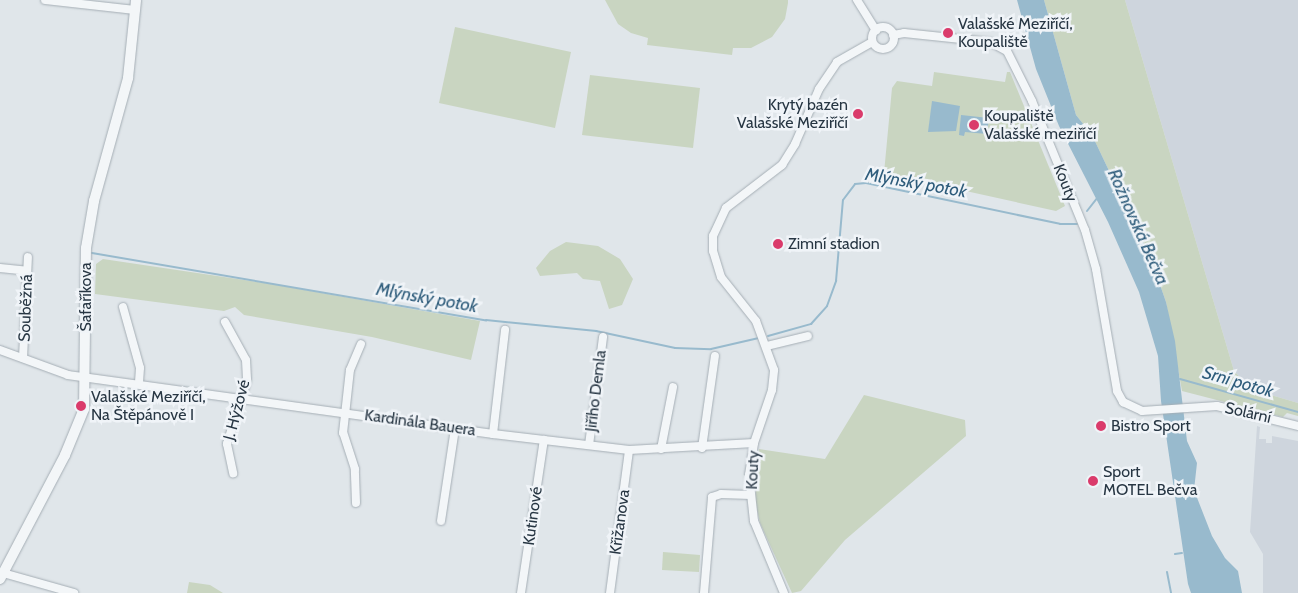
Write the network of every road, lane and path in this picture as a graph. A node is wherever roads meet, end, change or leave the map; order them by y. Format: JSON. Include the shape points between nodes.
{"nodes":[{"id":1,"x":45,"y":0,"type":"edge"},
{"id":2,"x":857,"y":0,"type":"edge"},
{"id":3,"x":136,"y":5,"type":"edge"},
{"id":4,"x":876,"y":30,"type":"junction"},
{"id":5,"x":894,"y":35,"type":"junction"},
{"id":6,"x":872,"y":42,"type":"junction"},
{"id":7,"x":28,"y":257,"type":"dead end"},
{"id":8,"x":0,"y":268,"type":"edge"},
{"id":9,"x":27,"y":271,"type":"junction"},
{"id":10,"x":123,"y":307,"type":"dead end"},
{"id":11,"x":224,"y":322,"type":"dead end"},
{"id":12,"x":505,"y":330,"type":"dead end"},
{"id":13,"x":808,"y":336,"type":"dead end"},
{"id":14,"x":603,"y":337,"type":"dead end"},
{"id":15,"x":361,"y":344,"type":"dead end"},
{"id":16,"x":767,"y":346,"type":"junction"},
{"id":17,"x":0,"y":350,"type":"edge"},
{"id":18,"x":715,"y":356,"type":"dead end"},
{"id":19,"x":23,"y":358,"type":"junction"},
{"id":20,"x":87,"y":377,"type":"junction"},
{"id":21,"x":139,"y":384,"type":"junction"},
{"id":22,"x":673,"y":387,"type":"dead end"},
{"id":23,"x":243,"y":399,"type":"junction"},
{"id":24,"x":1197,"y":407,"type":"joint"},
{"id":25,"x":345,"y":413,"type":"junction"},
{"id":26,"x":1298,"y":426,"type":"edge"},
{"id":27,"x":455,"y":428,"type":"junction"},
{"id":28,"x":494,"y":434,"type":"junction"},
{"id":29,"x":544,"y":440,"type":"junction"},
{"id":30,"x":754,"y":444,"type":"junction"},
{"id":31,"x":589,"y":445,"type":"junction"},
{"id":32,"x":702,"y":448,"type":"junction"},
{"id":33,"x":661,"y":449,"type":"junction"},
{"id":34,"x":629,"y":450,"type":"junction"},
{"id":35,"x":233,"y":473,"type":"dead end"},
{"id":36,"x":751,"y":495,"type":"junction"},
{"id":37,"x":356,"y":503,"type":"dead end"},
{"id":38,"x":441,"y":521,"type":"dead end"},
{"id":39,"x":1,"y":576,"type":"edge"},
{"id":40,"x":74,"y":593,"type":"edge"},
{"id":41,"x":521,"y":593,"type":"edge"},
{"id":42,"x":610,"y":593,"type":"edge"},
{"id":43,"x":704,"y":593,"type":"edge"},
{"id":44,"x":784,"y":593,"type":"edge"}],
"edges":[{"from":1,"to":3,"type":"street"},
{"from":2,"to":4,"type":"street"},
{"from":3,"to":20,"type":"street","name":"Šafaříkova","via":[[127,86],[88,231],[85,275]]},
{"from":4,"to":5,"type":"street","name":"Kouty","via":[[888,28]]},
{"from":4,"to":6,"type":"street"},
{"from":5,"to":6,"type":"street","via":[[893,44],[886,49],[877,48]]},
{"from":5,"to":24,"type":"street","name":"Kouty","via":[[904,33],[990,42],[1007,51],[1032,101],[1088,241],[1119,396],[1135,410]]},
{"from":6,"to":16,"type":"street","name":"Kouty","via":[[837,62],[819,89],[782,165],[738,198],[718,221],[713,236],[715,265],[721,278],[756,321]]},
{"from":7,"to":9,"type":"street","name":"Souběžná"},
{"from":8,"to":9,"type":"street"},
{"from":9,"to":19,"type":"street","name":"Souběžná"},
{"from":10,"to":21,"type":"street","via":[[140,368]]},
{"from":11,"to":23,"type":"street","name":"J. Hýžové","via":[[246,360],[247,380]]},
{"from":12,"to":28,"type":"street"},
{"from":13,"to":16,"type":"street"},
{"from":14,"to":31,"type":"street","name":"Jiřího Demla"},
{"from":15,"to":25,"type":"street","via":[[350,370]]},
{"from":16,"to":30,"type":"street","name":"Kouty","via":[[774,380]]},
{"from":17,"to":19,"type":"street","name":"Kardinála Bauera"},
{"from":18,"to":32,"type":"street"},
{"from":19,"to":20,"type":"street","name":"Kardinála Bauera","via":[[61,373]]},
{"from":20,"to":21,"type":"street","name":"Kardinála Bauera"},
{"from":20,"to":39,"type":"street","name":"Šafaříkova","via":[[84,409],[75,434]]},
{"from":21,"to":23,"type":"street","name":"Kardinála Bauera"},
{"from":22,"to":33,"type":"street"},
{"from":23,"to":25,"type":"street","name":"Kardinála Bauera"},
{"from":23,"to":35,"type":"street","name":"J. Hýžové","via":[[231,421],[226,444]]},
{"from":24,"to":26,"type":"street","name":"Solární","via":[[1217,406]]},
{"from":25,"to":27,"type":"street","name":"Kardinála Bauera"},
{"from":25,"to":37,"type":"street","via":[[343,433],[355,469]]},
{"from":27,"to":28,"type":"street","name":"Kardinála Bauera"},
{"from":27,"to":38,"type":"street"},
{"from":28,"to":29,"type":"street","name":"Kardinála Bauera"},
{"from":29,"to":31,"type":"street","name":"Kardinála Bauera"},
{"from":29,"to":41,"type":"street","name":"Kutinové"},
{"from":30,"to":32,"type":"street","name":"Kardinála Bauera"},
{"from":30,"to":36,"type":"street","name":"Kouty"},
{"from":31,"to":34,"type":"street","name":"Kardinála Bauera"},
{"from":32,"to":33,"type":"street","name":"Kardinála Bauera"},
{"from":33,"to":34,"type":"street","name":"Kardinála Bauera"},
{"from":34,"to":42,"type":"street","name":"Křižanova"},
{"from":36,"to":43,"type":"street","via":[[721,494],[712,497]]},
{"from":36,"to":44,"type":"street","name":"Kouty","via":[[754,521]]},
{"from":39,"to":40,"type":"street"}]}
